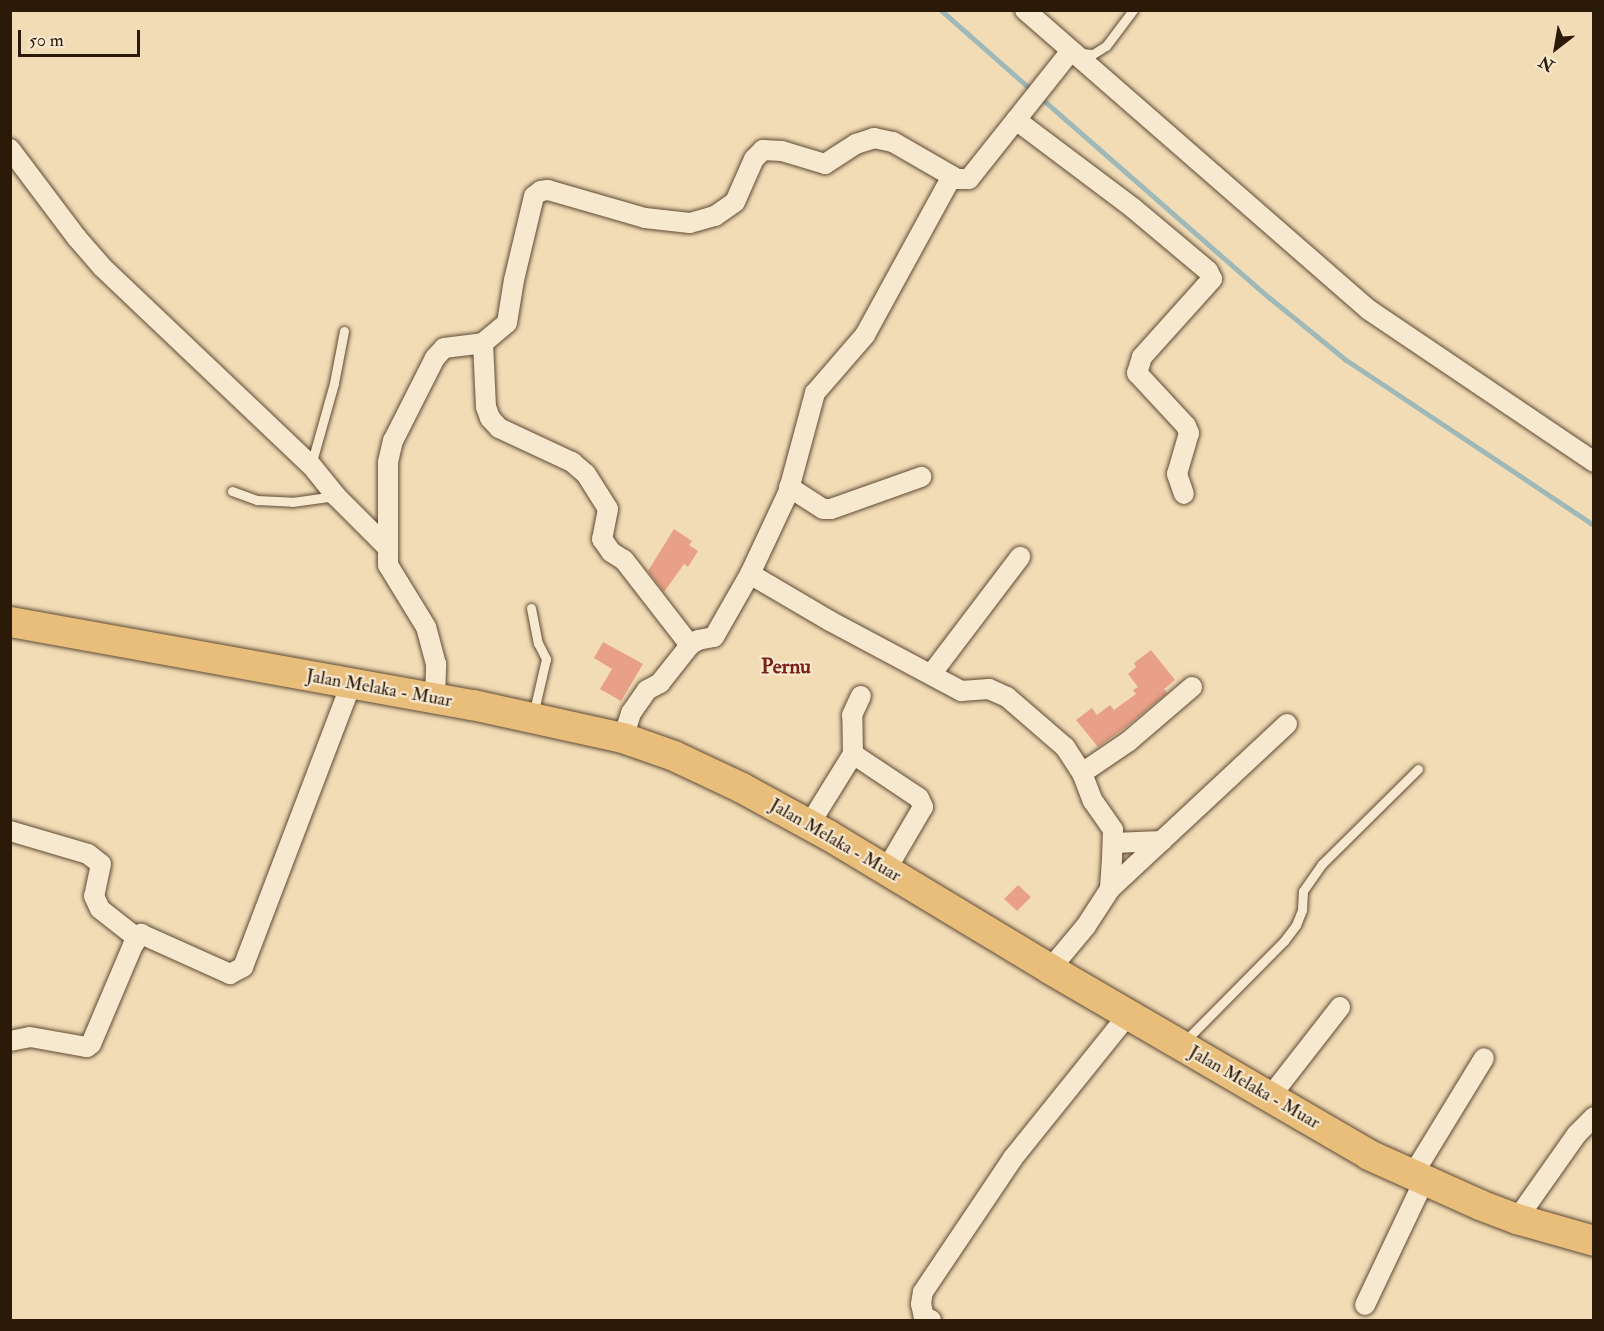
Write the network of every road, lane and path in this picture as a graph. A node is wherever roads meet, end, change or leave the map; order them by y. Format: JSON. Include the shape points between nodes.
{"nodes":[{"id":1,"x":1025,"y":10,"type":"edge"},
{"id":2,"x":1132,"y":10,"type":"edge"},
{"id":3,"x":1070,"y":52,"type":"junction"},
{"id":4,"x":1021,"y":114,"type":"junction"},
{"id":5,"x":10,"y":149,"type":"edge"},
{"id":6,"x":952,"y":176,"type":"junction"},
{"id":7,"x":344,"y":331,"type":"dead end"},
{"id":8,"x":483,"y":343,"type":"junction"},
{"id":9,"x":1593,"y":462,"type":"edge"},
{"id":10,"x":311,"y":465,"type":"junction"},
{"id":11,"x":921,"y":477,"type":"dead end"},
{"id":12,"x":789,"y":487,"type":"junction"},
{"id":13,"x":232,"y":491,"type":"dead end"},
{"id":14,"x":1184,"y":494,"type":"dead end"},
{"id":15,"x":336,"y":496,"type":"junction"},
{"id":16,"x":386,"y":546,"type":"junction"},
{"id":17,"x":1020,"y":557,"type":"dead end"},
{"id":18,"x":750,"y":574,"type":"junction"},
{"id":19,"x":531,"y":608,"type":"dead end"},
{"id":20,"x":10,"y":622,"type":"edge"},
{"id":21,"x":690,"y":645,"type":"junction"},
{"id":22,"x":932,"y":673,"type":"junction"},
{"id":23,"x":351,"y":684,"type":"junction"},
{"id":24,"x":1192,"y":687,"type":"dead end"},
{"id":25,"x":861,"y":696,"type":"dead end"},
{"id":26,"x":435,"y":698,"type":"junction"},
{"id":27,"x":535,"y":710,"type":"junction"},
{"id":28,"x":1287,"y":724,"type":"dead end"},
{"id":29,"x":627,"y":726,"type":"junction"},
{"id":30,"x":853,"y":754,"type":"junction"},
{"id":31,"x":1418,"y":769,"type":"dead end"},
{"id":32,"x":1082,"y":773,"type":"junction"},
{"id":33,"x":809,"y":825,"type":"junction"},
{"id":34,"x":10,"y":831,"type":"edge"},
{"id":35,"x":1162,"y":841,"type":"junction"},
{"id":36,"x":1113,"y":843,"type":"junction"},
{"id":37,"x":886,"y":870,"type":"junction"},
{"id":38,"x":1110,"y":889,"type":"junction"},
{"id":39,"x":137,"y":938,"type":"junction"},
{"id":40,"x":1050,"y":969,"type":"junction"},
{"id":41,"x":1340,"y":1007,"type":"dead end"},
{"id":42,"x":1128,"y":1015,"type":"junction"},
{"id":43,"x":10,"y":1041,"type":"edge"},
{"id":44,"x":1180,"y":1045,"type":"junction"},
{"id":45,"x":1484,"y":1058,"type":"dead end"},
{"id":46,"x":1270,"y":1097,"type":"junction"},
{"id":47,"x":1593,"y":1117,"type":"edge"},
{"id":48,"x":1418,"y":1178,"type":"junction"},
{"id":49,"x":1516,"y":1219,"type":"junction"},
{"id":50,"x":1593,"y":1241,"type":"edge"},
{"id":51,"x":1365,"y":1305,"type":"dead end"},
{"id":52,"x":926,"y":1319,"type":"edge"}],
"edges":[{"from":1,"to":3,"type":"street"},
{"from":2,"to":3,"type":"lane","via":[[1106,46],[1093,54]]},
{"from":3,"to":4,"type":"street"},
{"from":3,"to":9,"type":"street","via":[[1369,310]]},
{"from":4,"to":6,"type":"street","via":[[969,179],[957,180]]},
{"from":4,"to":14,"type":"street","via":[[1208,271],[1212,279],[1142,357],[1137,373],[1189,433],[1177,474]]},
{"from":5,"to":10,"type":"street","via":[[102,267]]},
{"from":6,"to":8,"type":"street","via":[[893,142],[873,138],[825,164],[782,151],[763,150],[754,159],[735,202],[716,216],[690,222],[645,218],[541,191],[534,196],[507,323]]},
{"from":6,"to":12,"type":"street","via":[[865,335],[815,393]]},
{"from":7,"to":10,"type":"lane"},
{"from":8,"to":16,"type":"street","via":[[444,348],[435,358],[393,441],[388,462]]},
{"from":8,"to":21,"type":"street","via":[[490,418],[499,428],[572,462],[586,474],[608,509],[602,539],[611,552],[624,560]]},
{"from":10,"to":15,"type":"street"},
{"from":11,"to":12,"type":"street","via":[[831,509]]},
{"from":12,"to":18,"type":"street"},
{"from":13,"to":15,"type":"lane","via":[[257,500]]},
{"from":15,"to":16,"type":"street"},
{"from":16,"to":26,"type":"street","via":[[388,565],[426,627],[436,664]]},
{"from":17,"to":22,"type":"street"},
{"from":18,"to":21,"type":"street","via":[[714,637]]},
{"from":18,"to":22,"type":"street","via":[[830,621]]},
{"from":19,"to":27,"type":"lane","via":[[538,644],[546,659]]},
{"from":20,"to":23,"type":"main road","name":"Jalan Melaka - Muar"},
{"from":21,"to":29,"type":"street","via":[[660,683],[647,690]]},
{"from":22,"to":32,"type":"street","via":[[961,691],[989,689],[1007,697],[1065,747]]},
{"from":23,"to":26,"type":"main road","name":"Jalan Melaka - Muar"},
{"from":23,"to":39,"type":"street","via":[[243,967],[230,974],[141,934]]},
{"from":24,"to":32,"type":"street","via":[[1130,741]]},
{"from":25,"to":30,"type":"street","via":[[852,715]]},
{"from":26,"to":27,"type":"main road","name":"Jalan Melaka - Muar"},
{"from":27,"to":29,"type":"main road","name":"Jalan Melaka - Muar"},
{"from":28,"to":35,"type":"street"},
{"from":29,"to":33,"type":"main road","name":"Jalan Melaka - Muar","via":[[674,756]]},
{"from":30,"to":33,"type":"street"},
{"from":30,"to":37,"type":"street","via":[[919,798],[923,807]]},
{"from":31,"to":44,"type":"lane","via":[[1322,864],[1303,891],[1296,926],[1284,941]]},
{"from":32,"to":36,"type":"street","via":[[1093,801],[1113,830]]},
{"from":33,"to":37,"type":"main road","name":"Jalan Melaka - Muar"},
{"from":34,"to":39,"type":"street","via":[[88,854],[101,864],[94,896],[100,909]]},
{"from":35,"to":36,"type":"street"},
{"from":35,"to":38,"type":"street"},
{"from":36,"to":38,"type":"street"},
{"from":37,"to":40,"type":"main road","name":"Jalan Melaka - Muar"},
{"from":38,"to":40,"type":"street"},
{"from":39,"to":43,"type":"street","via":[[87,1047],[30,1036]]},
{"from":40,"to":42,"type":"main road","name":"Jalan Melaka - Muar"},
{"from":41,"to":46,"type":"street"},
{"from":42,"to":44,"type":"main road","name":"Jalan Melaka - Muar"},
{"from":42,"to":52,"type":"street","via":[[1013,1158],[923,1292],[921,1304]]},
{"from":44,"to":46,"type":"main road","name":"Jalan Melaka - Muar"},
{"from":45,"to":48,"type":"street"},
{"from":46,"to":48,"type":"main road","name":"Jalan Melaka - Muar","via":[[1369,1155]]},
{"from":47,"to":49,"type":"street"},
{"from":48,"to":49,"type":"main road","name":"Jalan Melaka - Muar"},
{"from":48,"to":51,"type":"street"},
{"from":49,"to":50,"type":"main road","name":"Jalan Melaka - Muar"}]}
